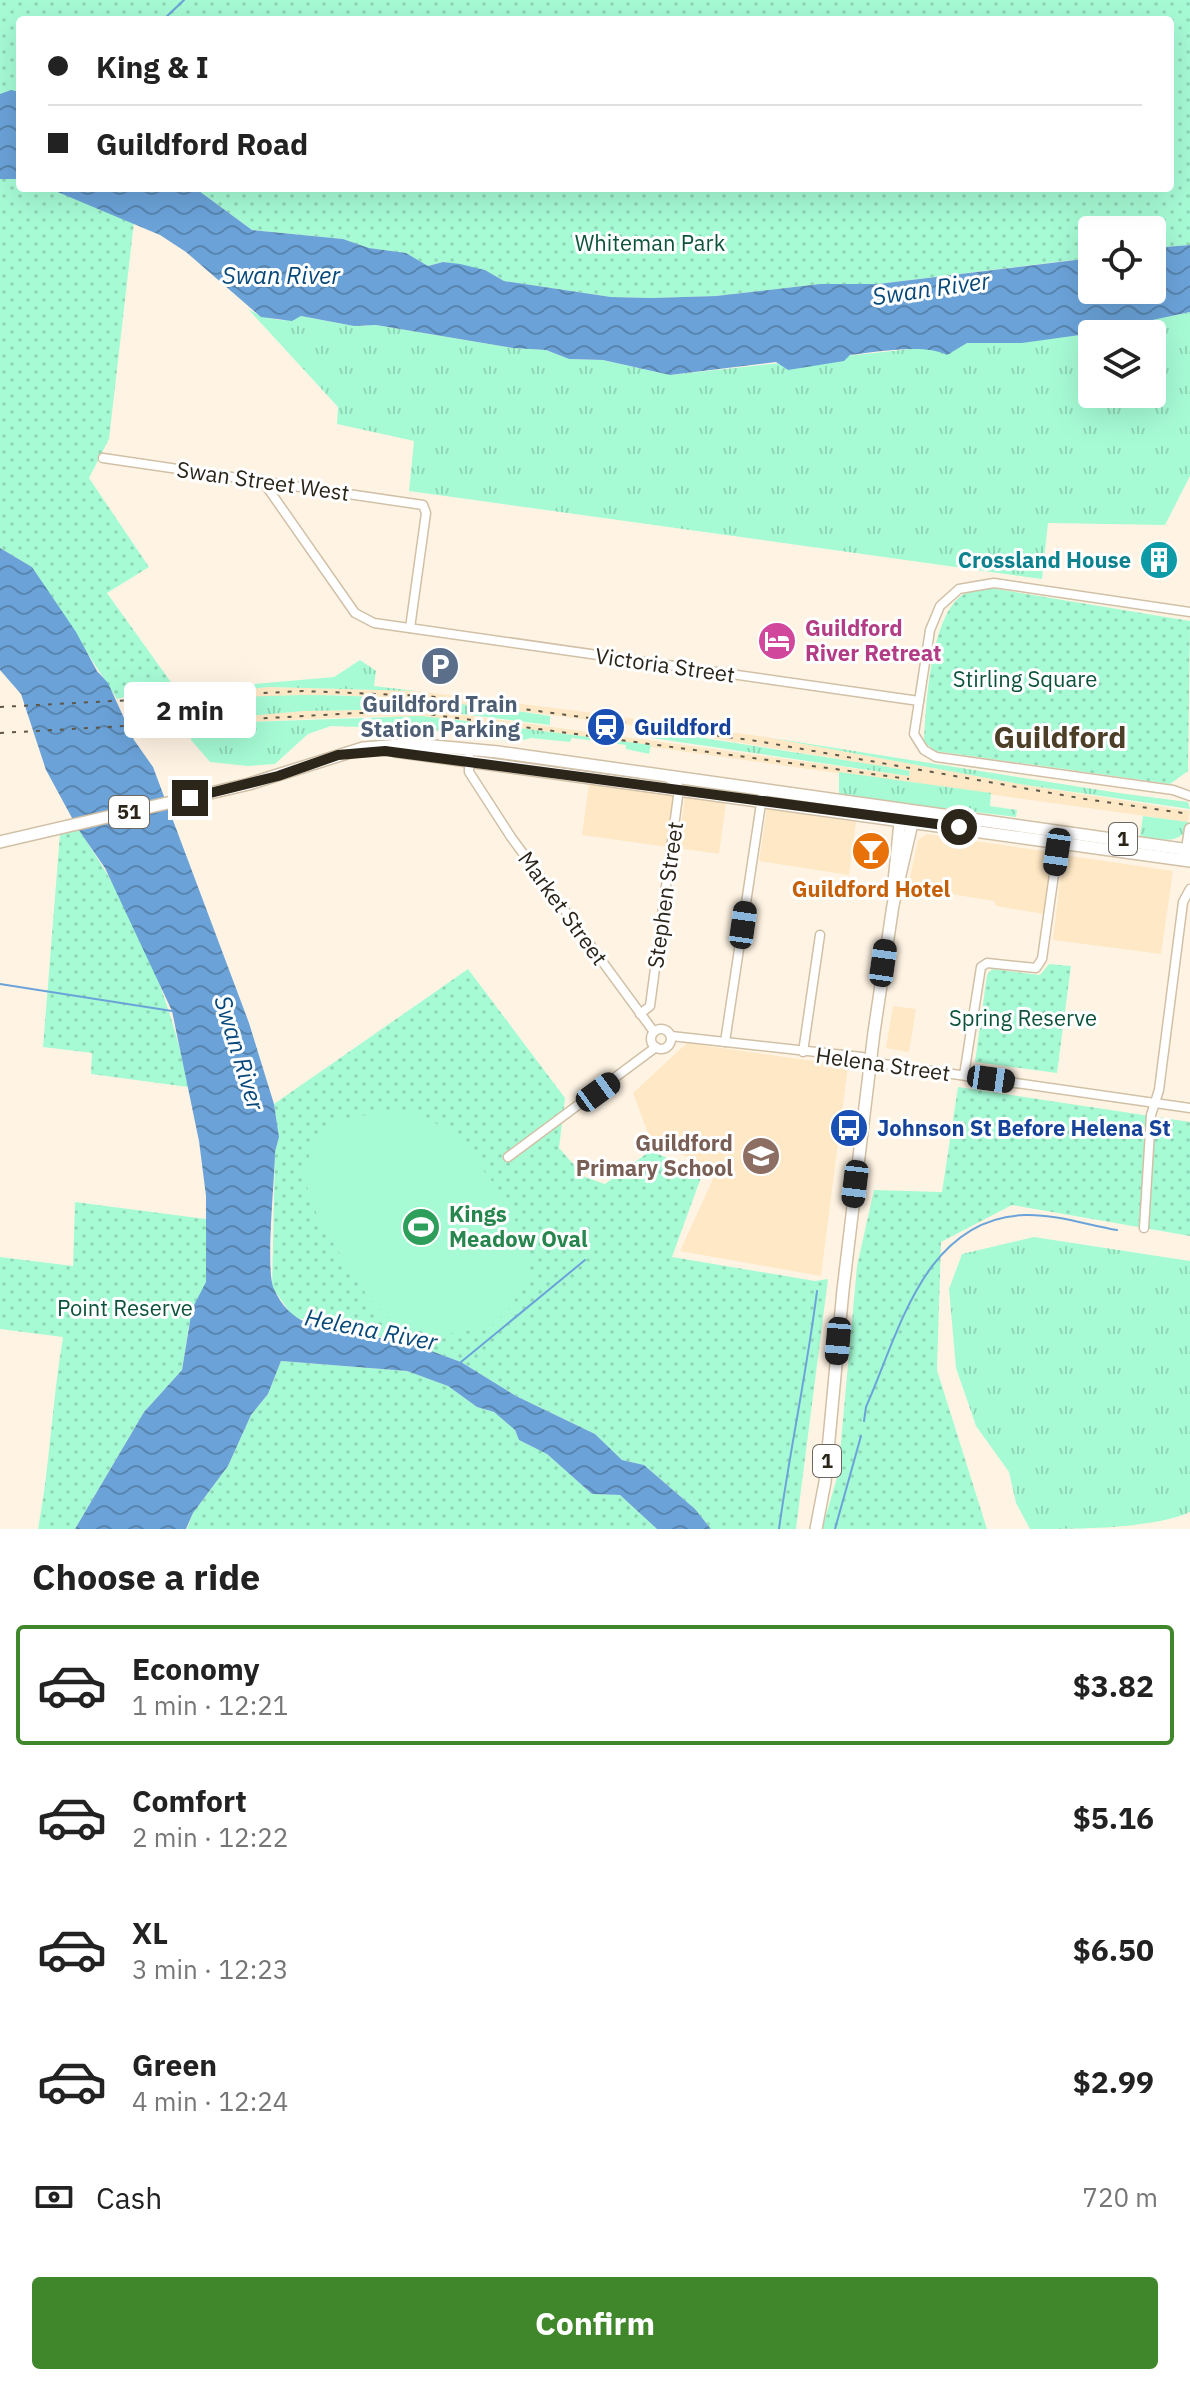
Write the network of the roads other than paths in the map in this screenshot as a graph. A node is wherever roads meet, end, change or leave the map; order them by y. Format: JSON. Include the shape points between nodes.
{"nodes":[{"id":1,"x":103,"y":458,"type":"dead end"},
{"id":2,"x":262,"y":480,"type":"junction"},
{"id":3,"x":1187,"y":610,"type":"edge"},
{"id":4,"x":410,"y":628,"type":"junction"},
{"id":5,"x":919,"y":701,"type":"junction"},
{"id":6,"x":471,"y":755,"type":"junction"},
{"id":7,"x":513,"y":755,"type":"junction"},
{"id":8,"x":558,"y":772,"type":"junction"},
{"id":9,"x":668,"y":778,"type":"junction"},
{"id":10,"x":1190,"y":786,"type":"edge"},
{"id":11,"x":679,"y":789,"type":"junction"},
{"id":12,"x":1173,"y":790,"type":"junction"},
{"id":13,"x":762,"y":796,"type":"junction"},
{"id":14,"x":1190,"y":796,"type":"edge"},
{"id":15,"x":907,"y":815,"type":"junction"},
{"id":16,"x":1190,"y":829,"type":"edge"},
{"id":17,"x":1059,"y":835,"type":"junction"},
{"id":18,"x":4,"y":842,"type":"edge"},
{"id":19,"x":1188,"y":855,"type":"edge"},
{"id":20,"x":1188,"y":891,"type":"edge"},
{"id":21,"x":820,"y":935,"type":"dead end"},
{"id":22,"x":640,"y":1014,"type":"junction"},
{"id":23,"x":654,"y":1032,"type":"junction"},
{"id":24,"x":671,"y":1036,"type":"junction"},
{"id":25,"x":725,"y":1042,"type":"junction"},
{"id":26,"x":656,"y":1047,"type":"junction"},
{"id":27,"x":803,"y":1052,"type":"junction"},
{"id":28,"x":870,"y":1061,"type":"junction"},
{"id":29,"x":964,"y":1075,"type":"junction"},
{"id":30,"x":1155,"y":1103,"type":"junction"},
{"id":31,"x":1190,"y":1108,"type":"edge"},
{"id":32,"x":508,"y":1157,"type":"dead end"},
{"id":33,"x":1144,"y":1228,"type":"dead end"},
{"id":34,"x":816,"y":1529,"type":"edge"}],
"edges":[{"from":1,"to":2,"type":"street","name":"Swan Street West"},
{"from":2,"to":4,"type":"street","via":[[355,613],[374,623]]},
{"from":2,"to":4,"type":"street","name":"Swan Street West","via":[[423,505]]},
{"from":3,"to":5,"type":"street","via":[[994,583],[959,589],[934,618]]},
{"from":4,"to":5,"type":"street","name":"Victoria Street"},
{"from":5,"to":12,"type":"street","via":[[916,738],[924,750],[944,758]]},
{"from":6,"to":7,"type":"highway","number":"51"},
{"from":6,"to":8,"type":"highway","number":"51"},
{"from":6,"to":18,"type":"highway","number":"51","via":[[338,755],[249,784]]},
{"from":6,"to":22,"type":"street","name":"Market Street","via":[[476,782],[511,837]]},
{"from":7,"to":8,"type":"highway","via":[[519,763]]},
{"from":7,"to":9,"type":"highway","number":"51"},
{"from":8,"to":11,"type":"highway","number":"51"},
{"from":9,"to":11,"type":"street","name":"Stephen Street"},
{"from":9,"to":13,"type":"highway","number":"51"},
{"from":10,"to":12,"type":"street"},
{"from":11,"to":13,"type":"highway","number":"51"},
{"from":11,"to":22,"type":"street","name":"Stephen Street","via":[[650,1006]]},
{"from":12,"to":14,"type":"street"},
{"from":13,"to":15,"type":"highway","number":"51"},
{"from":13,"to":25,"type":"street"},
{"from":15,"to":17,"type":"highway","number":"1"},
{"from":15,"to":28,"type":"highway","number":"1","via":[[893,869],[893,905]]},
{"from":16,"to":19,"type":"main road"},
{"from":17,"to":19,"type":"highway","number":"1"},
{"from":17,"to":29,"type":"street","via":[[1042,959],[1036,968],[987,963],[981,967]]},
{"from":20,"to":30,"type":"street"},
{"from":21,"to":27,"type":"street"},
{"from":22,"to":23,"type":"street","name":"Market Street"},
{"from":23,"to":24,"type":"street","via":[[661,1029]]},
{"from":23,"to":26,"type":"street"},
{"from":24,"to":25,"type":"street","name":"Helena Street"},
{"from":24,"to":26,"type":"street","via":[[667,1046]]},
{"from":25,"to":27,"type":"street","name":"Helena Street"},
{"from":26,"to":32,"type":"street"},
{"from":27,"to":28,"type":"street","name":"Helena Street"},
{"from":28,"to":29,"type":"street","name":"Helena Street"},
{"from":28,"to":34,"type":"highway","number":"1"},
{"from":29,"to":30,"type":"street","name":"Helena Street"},
{"from":30,"to":31,"type":"street","name":"Helena Street"},
{"from":30,"to":33,"type":"street"}]}
